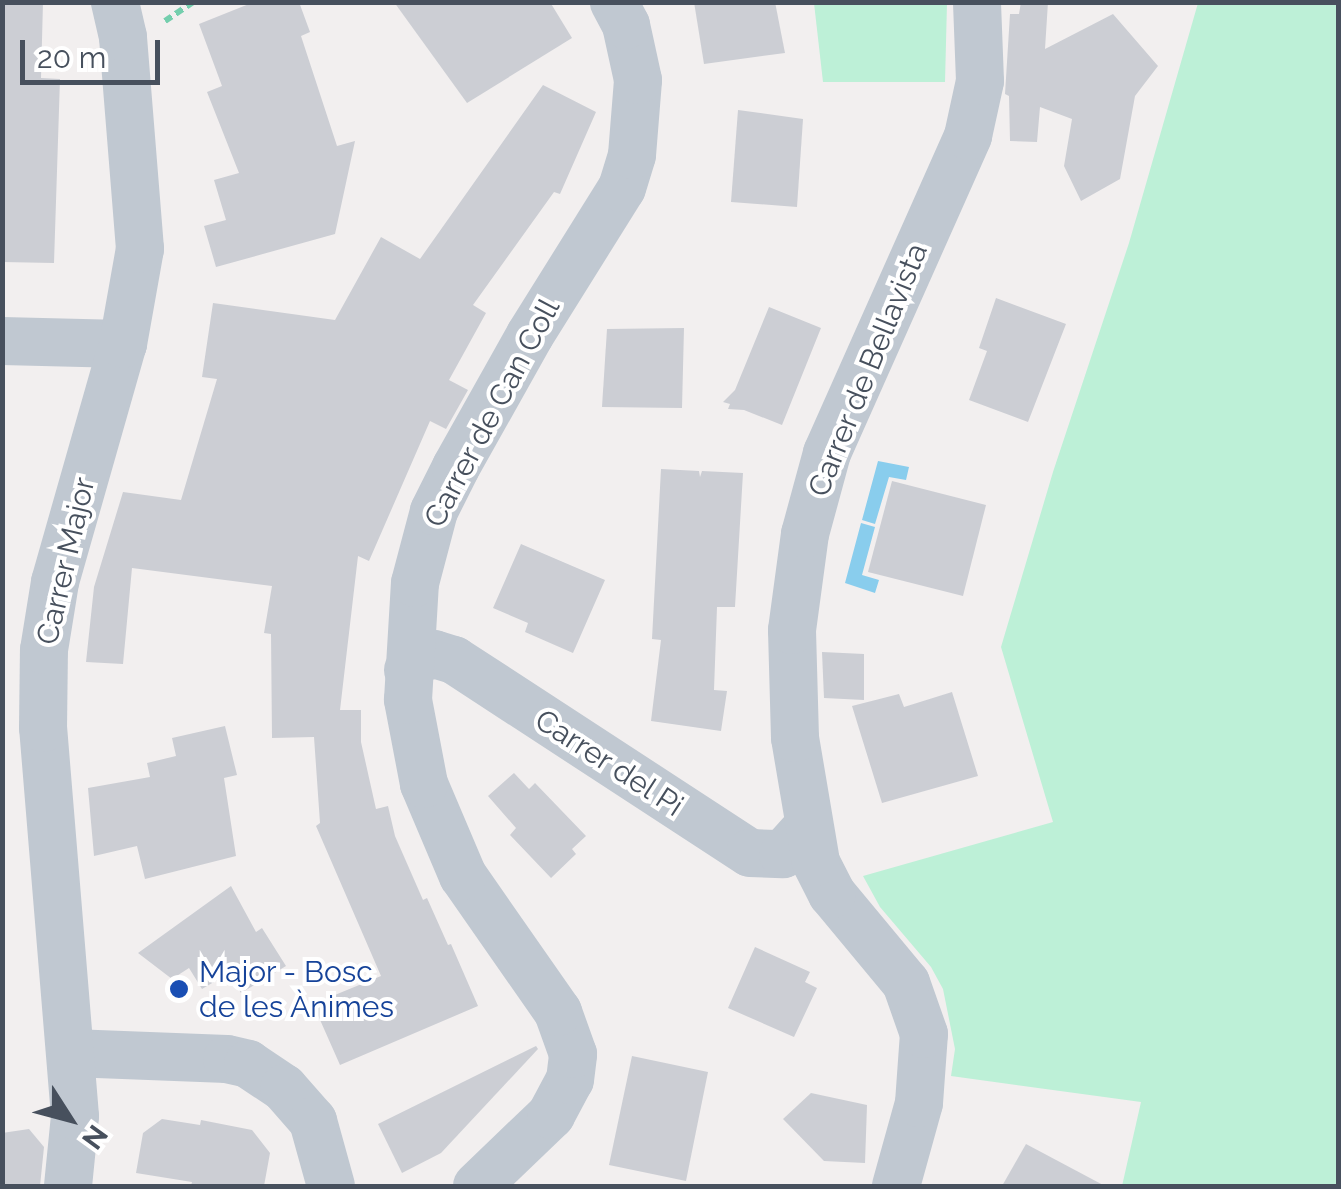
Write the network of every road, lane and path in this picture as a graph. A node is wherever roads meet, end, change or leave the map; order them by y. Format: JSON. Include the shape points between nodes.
{"nodes":[{"id":1,"x":116,"y":2,"type":"edge"},
{"id":2,"x":614,"y":2,"type":"edge"},
{"id":3,"x":978,"y":2,"type":"edge"},
{"id":4,"x":2,"y":340,"type":"edge"},
{"id":5,"x":123,"y":344,"type":"junction"},
{"id":6,"x":408,"y":670,"type":"junction"},
{"id":7,"x":808,"y":826,"type":"junction"},
{"id":8,"x":71,"y":1053,"type":"junction"},
{"id":9,"x":68,"y":1186,"type":"edge"},
{"id":10,"x":331,"y":1186,"type":"edge"},
{"id":11,"x":476,"y":1186,"type":"edge"},
{"id":12,"x":896,"y":1186,"type":"edge"}],
"edges":[{"from":1,"to":5,"type":"street","name":"Carrer Major","via":[[140,249]]},
{"from":2,"to":6,"type":"street","name":"Carrer de Can Coll","via":[[638,80],[632,155],[602,223],[486,410],[434,511],[421,548]]},
{"from":3,"to":7,"type":"street","name":"Carrer de Bellavista","via":[[980,81],[968,136],[833,439],[805,534],[792,630],[792,696]]},
{"from":4,"to":5,"type":"street"},
{"from":5,"to":8,"type":"street","name":"Carrer Major","via":[[67,531],[44,650],[42,728]]},
{"from":6,"to":7,"type":"street","name":"Carrer del Pi","via":[[434,654],[454,660],[750,853],[783,854]]},
{"from":6,"to":11,"type":"street","name":"Carrer de Can Coll","via":[[412,742],[432,810],[464,876],[558,1012],[573,1054],[570,1080],[551,1115]]},
{"from":7,"to":12,"type":"street","name":"Carrer de Bellavista","via":[[822,878],[889,959],[919,1008],[924,1076]]},
{"from":8,"to":9,"type":"street","name":"Carrer Major"},
{"from":8,"to":10,"type":"street","via":[[248,1064],[284,1088],[313,1121]]}]}
